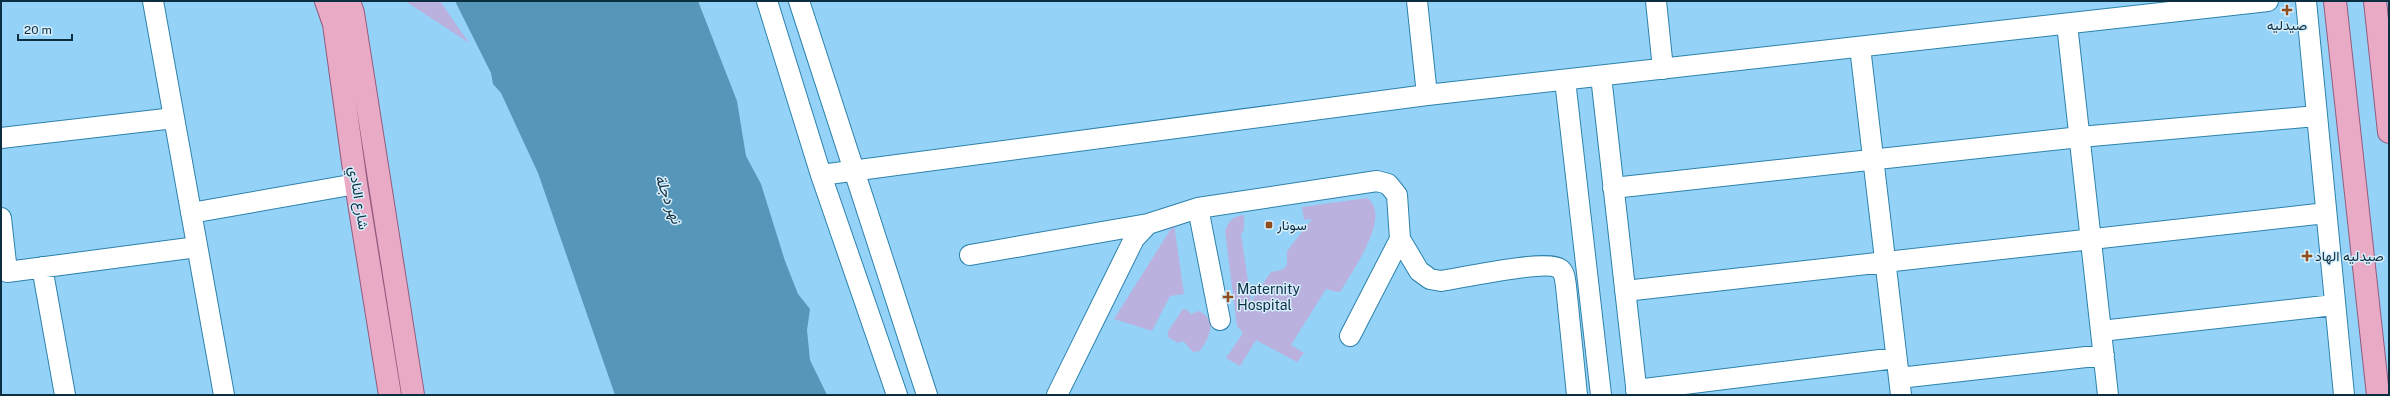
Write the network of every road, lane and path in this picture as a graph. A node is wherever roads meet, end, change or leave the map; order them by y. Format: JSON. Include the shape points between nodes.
{"nodes":[{"id":1,"x":153,"y":1,"type":"edge"},
{"id":2,"x":326,"y":1,"type":"edge"},
{"id":3,"x":349,"y":1,"type":"edge"},
{"id":4,"x":767,"y":1,"type":"edge"},
{"id":5,"x":799,"y":1,"type":"edge"},
{"id":6,"x":1417,"y":1,"type":"edge"},
{"id":7,"x":1656,"y":1,"type":"edge"},
{"id":8,"x":2268,"y":1,"type":"edge"},
{"id":9,"x":2306,"y":1,"type":"edge"},
{"id":10,"x":2335,"y":1,"type":"edge"},
{"id":11,"x":2375,"y":1,"type":"edge"},
{"id":12,"x":2067,"y":24,"type":"junction"},
{"id":13,"x":1860,"y":47,"type":"junction"},
{"id":14,"x":1663,"y":69,"type":"junction"},
{"id":15,"x":1601,"y":76,"type":"junction"},
{"id":16,"x":1565,"y":80,"type":"junction"},
{"id":17,"x":1427,"y":95,"type":"junction"},
{"id":18,"x":2316,"y":116,"type":"junction"},
{"id":19,"x":174,"y":118,"type":"junction"},
{"id":20,"x":2389,"y":132,"type":"edge"},
{"id":21,"x":2080,"y":136,"type":"junction"},
{"id":22,"x":1,"y":138,"type":"edge"},
{"id":23,"x":1873,"y":160,"type":"junction"},
{"id":24,"x":853,"y":170,"type":"junction"},
{"id":25,"x":821,"y":175,"type":"junction"},
{"id":26,"x":356,"y":184,"type":"junction"},
{"id":27,"x":1613,"y":188,"type":"junction"},
{"id":28,"x":1198,"y":208,"type":"junction"},
{"id":29,"x":191,"y":213,"type":"junction"},
{"id":30,"x":2326,"y":213,"type":"junction"},
{"id":31,"x":1,"y":218,"type":"edge"},
{"id":32,"x":1148,"y":224,"type":"junction"},
{"id":33,"x":1400,"y":239,"type":"junction"},
{"id":34,"x":2091,"y":239,"type":"junction"},
{"id":35,"x":197,"y":247,"type":"junction"},
{"id":36,"x":970,"y":255,"type":"dead end"},
{"id":37,"x":1885,"y":262,"type":"junction"},
{"id":38,"x":42,"y":267,"type":"junction"},
{"id":39,"x":1625,"y":291,"type":"junction"},
{"id":40,"x":2334,"y":305,"type":"junction"},
{"id":41,"x":1220,"y":320,"type":"dead end"},
{"id":42,"x":2101,"y":331,"type":"junction"},
{"id":43,"x":1350,"y":336,"type":"dead end"},
{"id":44,"x":2104,"y":355,"type":"junction"},
{"id":45,"x":1896,"y":358,"type":"junction"},
{"id":46,"x":1900,"y":386,"type":"edge"},
{"id":47,"x":1636,"y":393,"type":"edge"},
{"id":48,"x":65,"y":395,"type":"edge"},
{"id":49,"x":224,"y":395,"type":"edge"},
{"id":50,"x":390,"y":395,"type":"edge"},
{"id":51,"x":413,"y":395,"type":"edge"},
{"id":52,"x":897,"y":395,"type":"edge"},
{"id":53,"x":927,"y":395,"type":"edge"},
{"id":54,"x":1057,"y":395,"type":"edge"},
{"id":55,"x":1577,"y":395,"type":"edge"},
{"id":56,"x":1601,"y":395,"type":"edge"},
{"id":57,"x":2108,"y":395,"type":"edge"},
{"id":58,"x":2344,"y":395,"type":"edge"},
{"id":59,"x":2378,"y":395,"type":"edge"}],
"edges":[{"from":1,"to":19,"type":"street"},
{"from":2,"to":26,"type":"main road","name":"شارع النادي","via":[[334,24]]},
{"from":3,"to":51,"type":"main road","name":"شارع النادي"},
{"from":4,"to":25,"type":"street"},
{"from":5,"to":24,"type":"street"},
{"from":6,"to":17,"type":"street"},
{"from":7,"to":14,"type":"street"},
{"from":8,"to":12,"type":"street"},
{"from":9,"to":18,"type":"street"},
{"from":10,"to":59,"type":"main road"},
{"from":11,"to":20,"type":"main road"},
{"from":12,"to":13,"type":"street"},
{"from":12,"to":21,"type":"street"},
{"from":13,"to":14,"type":"street"},
{"from":13,"to":23,"type":"street"},
{"from":14,"to":15,"type":"street"},
{"from":15,"to":16,"type":"street"},
{"from":15,"to":27,"type":"street"},
{"from":16,"to":17,"type":"street"},
{"from":16,"to":56,"type":"street"},
{"from":17,"to":24,"type":"street"},
{"from":18,"to":21,"type":"street"},
{"from":18,"to":30,"type":"street"},
{"from":19,"to":22,"type":"street"},
{"from":19,"to":29,"type":"street"},
{"from":21,"to":23,"type":"street"},
{"from":21,"to":34,"type":"street"},
{"from":23,"to":27,"type":"street"},
{"from":23,"to":37,"type":"street"},
{"from":24,"to":25,"type":"street"},
{"from":24,"to":53,"type":"street"},
{"from":25,"to":52,"type":"street"},
{"from":26,"to":29,"type":"street"},
{"from":26,"to":50,"type":"main road","name":"شارع النادي"},
{"from":27,"to":39,"type":"street"},
{"from":28,"to":32,"type":"street"},
{"from":28,"to":33,"type":"street","via":[[1377,181],[1388,184],[1397,195]]},
{"from":28,"to":41,"type":"street"},
{"from":29,"to":35,"type":"street"},
{"from":30,"to":34,"type":"street"},
{"from":30,"to":40,"type":"street"},
{"from":31,"to":38,"type":"street","via":[[7,272]]},
{"from":32,"to":36,"type":"street"},
{"from":32,"to":54,"type":"street","via":[[1134,239]]},
{"from":33,"to":43,"type":"street"},
{"from":33,"to":55,"type":"street","via":[[1419,270],[1430,279],[1441,281],[1531,266],[1552,266],[1559,269],[1565,275]]},
{"from":34,"to":37,"type":"street"},
{"from":34,"to":42,"type":"street"},
{"from":35,"to":38,"type":"street"},
{"from":35,"to":49,"type":"street"},
{"from":37,"to":39,"type":"street"},
{"from":37,"to":45,"type":"street"},
{"from":38,"to":48,"type":"street"},
{"from":39,"to":47,"type":"street"},
{"from":40,"to":42,"type":"street"},
{"from":40,"to":58,"type":"street"},
{"from":42,"to":44,"type":"street"},
{"from":44,"to":46,"type":"street"},
{"from":44,"to":57,"type":"street"},
{"from":45,"to":46,"type":"street"},
{"from":45,"to":47,"type":"street"}]}
